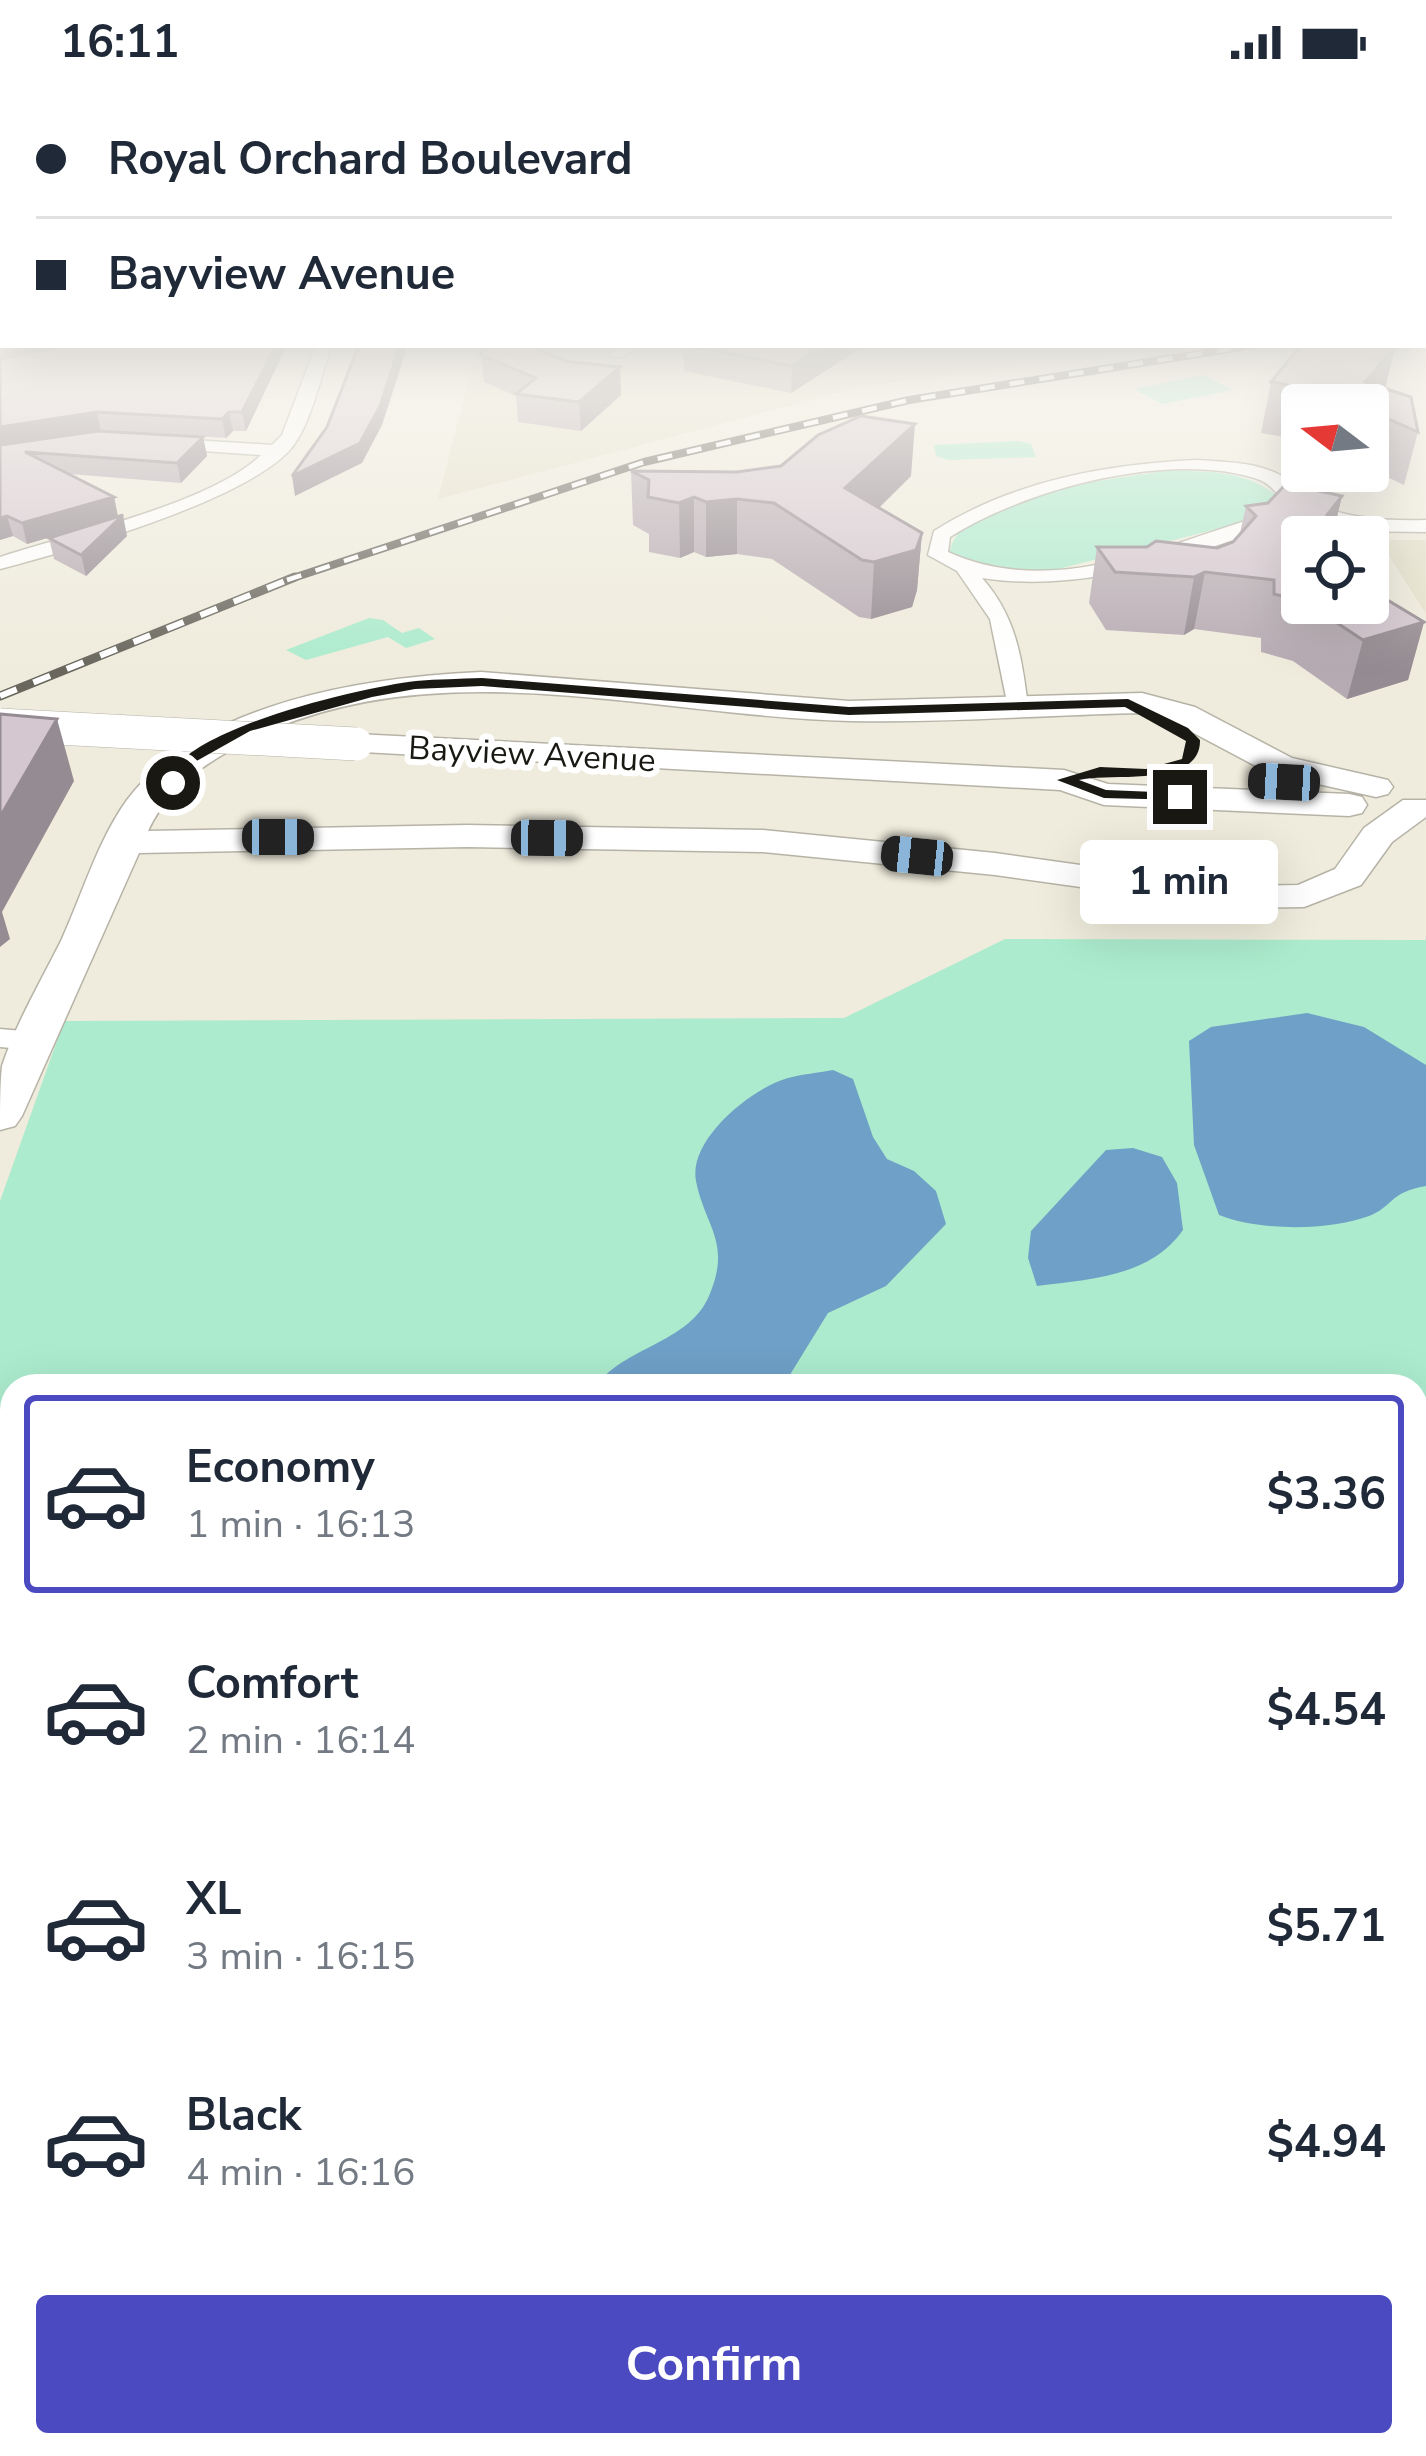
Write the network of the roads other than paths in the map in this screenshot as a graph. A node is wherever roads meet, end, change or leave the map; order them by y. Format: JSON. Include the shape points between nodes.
{"nodes":[{"id":1,"x":247,"y":449,"type":"edge"},
{"id":2,"x":280,"y":451,"type":"joint"},
{"id":3,"x":1296,"y":502,"type":"junction"},
{"id":4,"x":1337,"y":516,"type":"edge"},
{"id":5,"x":1426,"y":526,"type":"edge"},
{"id":6,"x":1389,"y":527,"type":"edge"},
{"id":7,"x":1281,"y":528,"type":"edge"},
{"id":8,"x":1247,"y":529,"type":"junction"},
{"id":9,"x":0,"y":563,"type":"edge"},
{"id":10,"x":966,"y":573,"type":"junction"},
{"id":11,"x":1025,"y":577,"type":"junction"},
{"id":12,"x":993,"y":599,"type":"junction"},
{"id":13,"x":1128,"y":703,"type":"junction"},
{"id":14,"x":1017,"y":707,"type":"junction"},
{"id":15,"x":0,"y":725,"type":"edge"},
{"id":16,"x":1173,"y":765,"type":"junction"},
{"id":17,"x":176,"y":769,"type":"junction"},
{"id":18,"x":1064,"y":780,"type":"junction"},
{"id":19,"x":1376,"y":787,"type":"junction"},
{"id":20,"x":1255,"y":801,"type":"junction"},
{"id":21,"x":1423,"y":802,"type":"edge"},
{"id":22,"x":231,"y":837,"type":"junction"},
{"id":23,"x":123,"y":842,"type":"junction"},
{"id":24,"x":1304,"y":896,"type":"junction"},
{"id":25,"x":96,"y":904,"type":"junction"},
{"id":26,"x":17,"y":1040,"type":"edge"},
{"id":27,"x":0,"y":1116,"type":"edge"}],
"edges":[{"from":1,"to":2,"type":"street"},
{"from":2,"to":9,"type":"street","via":[[219,490]]},
{"from":3,"to":4,"type":"street"},
{"from":3,"to":8,"type":"street"},
{"from":3,"to":10,"type":"street","via":[[1273,479],[1203,466],[1046,487],[997,500],[940,535],[938,555]]},
{"from":5,"to":6,"type":"street"},
{"from":7,"to":8,"type":"street"},
{"from":8,"to":11,"type":"street","via":[[1124,564]]},
{"from":10,"to":11,"type":"street"},
{"from":10,"to":12,"type":"street"},
{"from":11,"to":12,"type":"street"},
{"from":12,"to":14,"type":"street","via":[[1008,638]]},
{"from":13,"to":14,"type":"street"},
{"from":13,"to":16,"type":"street","via":[[1193,740]]},
{"from":13,"to":19,"type":"street","via":[[1183,714],[1281,766]]},
{"from":14,"to":17,"type":"street","via":[[849,711],[482,682],[415,685],[245,728]]},
{"from":15,"to":18,"type":"street","name":"Bayview Avenue","bridge":true},
{"from":16,"to":18,"type":"street","name":"Bayview Avenue"},
{"from":16,"to":19,"type":"street","name":"Bayview Avenue"},
{"from":17,"to":22,"type":"street","via":[[182,807]]},
{"from":17,"to":23,"type":"street","via":[[142,805]]},
{"from":18,"to":20,"type":"street","name":"Bayview Avenue","via":[[1104,794]]},
{"from":19,"to":21,"type":"street","name":"Bayview Avenue"},
{"from":20,"to":21,"type":"street","name":"Bayview Avenue"},
{"from":20,"to":24,"type":"street","via":[[1308,824],[1326,844]]},
{"from":21,"to":24,"type":"street","via":[[1377,836],[1348,877]]},
{"from":22,"to":23,"type":"street"},
{"from":22,"to":24,"type":"street","via":[[763,841],[1231,897]]},
{"from":22,"to":25,"type":"street"},
{"from":23,"to":25,"type":"street"},
{"from":25,"to":26,"type":"street"},
{"from":26,"to":27,"type":"street"}]}
